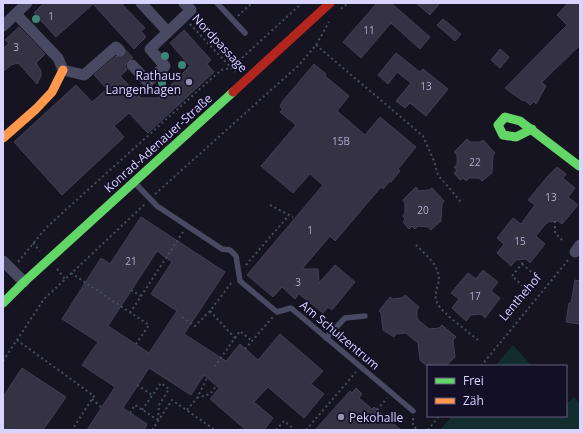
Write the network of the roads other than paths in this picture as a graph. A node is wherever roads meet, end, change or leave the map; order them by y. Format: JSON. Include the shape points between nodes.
{"nodes":[{"id":1,"x":27,"y":3,"type":"edge"},
{"id":2,"x":141,"y":3,"type":"edge"},
{"id":3,"x":184,"y":3,"type":"edge"},
{"id":4,"x":217,"y":3,"type":"edge"},
{"id":5,"x":330,"y":3,"type":"edge"},
{"id":6,"x":16,"y":14,"type":"junction"},
{"id":7,"x":3,"y":26,"type":"edge"},
{"id":8,"x":168,"y":32,"type":"junction"},
{"id":9,"x":245,"y":33,"type":"dead end"},
{"id":10,"x":120,"y":52,"type":"dead end"},
{"id":11,"x":132,"y":65,"type":"tunnel mouth"},
{"id":12,"x":63,"y":70,"type":"junction"},
{"id":13,"x":532,"y":129,"type":"dead end"},
{"id":14,"x":3,"y":138,"type":"edge"},
{"id":15,"x":580,"y":166,"type":"edge"},
{"id":16,"x":134,"y":181,"type":"junction"},
{"id":17,"x":3,"y":261,"type":"edge"},
{"id":18,"x":24,"y":282,"type":"junction"},
{"id":19,"x":3,"y":303,"type":"edge"},
{"id":20,"x":365,"y":316,"type":"dead end"},
{"id":21,"x":326,"y":338,"type":"junction"},
{"id":22,"x":413,"y":411,"type":"road end"}],
"edges":[{"from":1,"to":6,"type":"street"},
{"from":2,"to":8,"type":"street"},
{"from":3,"to":8,"type":"street","via":[[191,10]]},
{"from":4,"to":9,"type":"lane"},
{"from":5,"to":16,"type":"street","name":"Konrad-Adenauer-Straße"},
{"from":6,"to":7,"type":"street"},
{"from":6,"to":12,"type":"street","via":[[58,58]]},
{"from":8,"to":11,"type":"street","via":[[150,49],[165,66],[148,82]]},
{"from":10,"to":12,"type":"street","via":[[116,47],[84,75]]},
{"from":12,"to":14,"type":"street","via":[[52,92]]},
{"from":13,"to":15,"type":"street"},
{"from":16,"to":18,"type":"street","name":"Konrad-Adenauer-Straße"},
{"from":16,"to":21,"type":"lane","name":"Am Schulzentrum","via":[[157,206],[222,249],[230,250],[236,256],[240,282],[277,312],[291,308]]},
{"from":17,"to":18,"type":"street"},
{"from":18,"to":19,"type":"street","name":"Konrad-Adenauer-Straße"},
{"from":20,"to":21,"type":"lane","via":[[345,318]]},
{"from":21,"to":22,"type":"lane","name":"Am Schulzentrum"}]}
